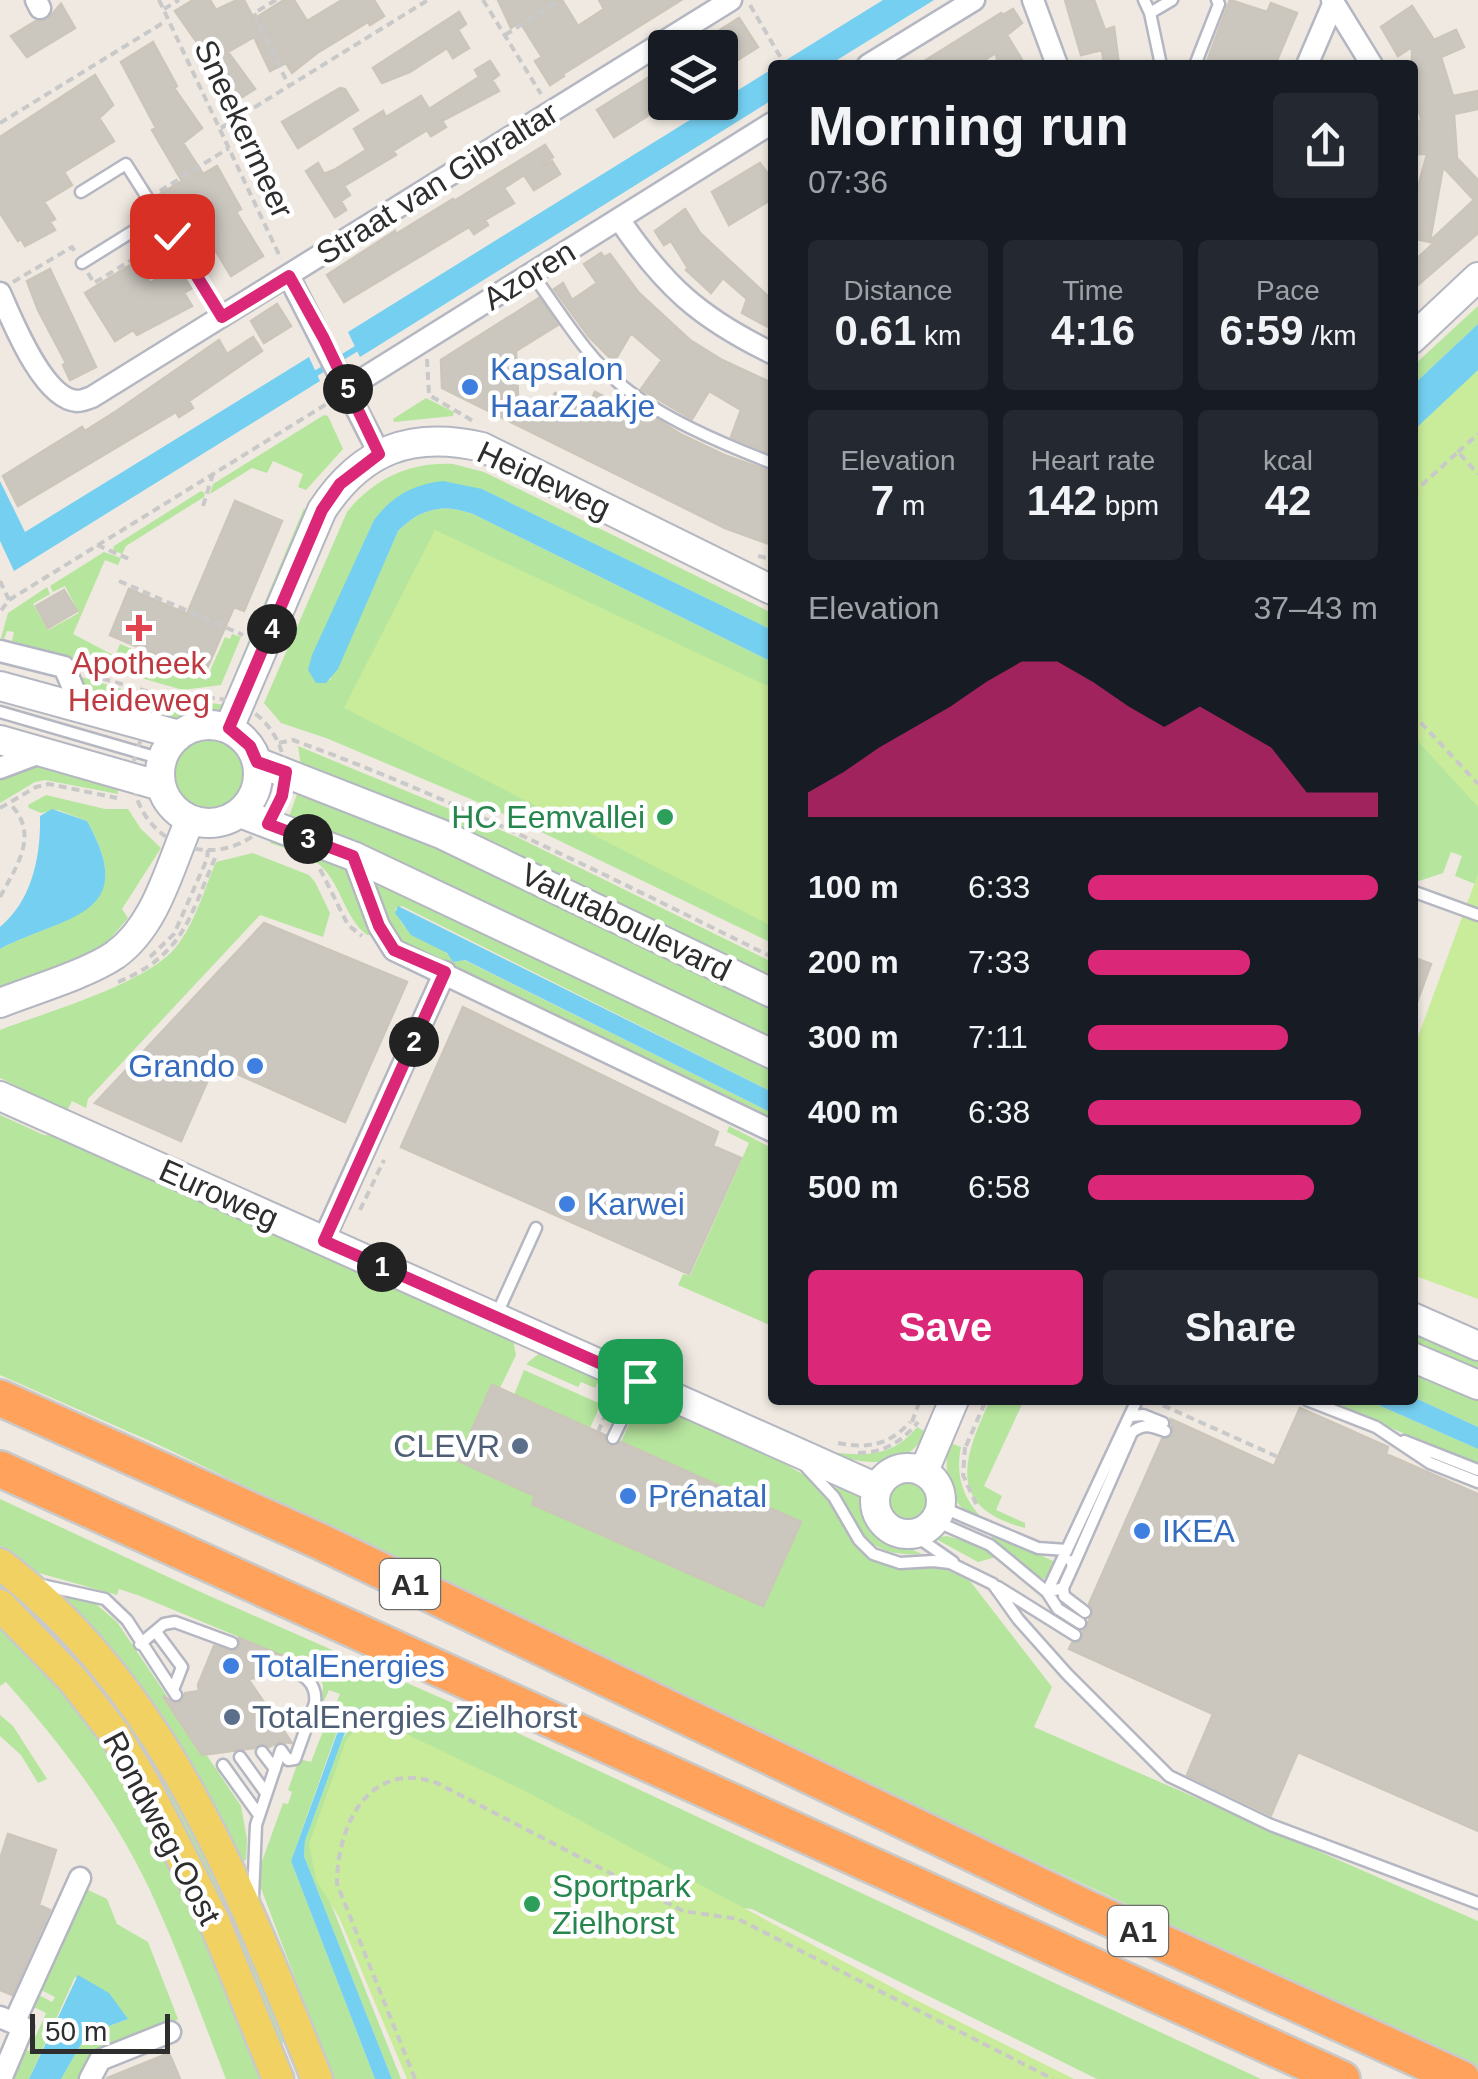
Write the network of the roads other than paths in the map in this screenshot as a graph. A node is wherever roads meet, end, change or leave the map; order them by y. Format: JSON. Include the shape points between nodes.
{"nodes":[{"id":1,"x":731,"y":0,"type":"edge"},
{"id":2,"x":974,"y":0,"type":"edge"},
{"id":3,"x":1034,"y":0,"type":"edge"},
{"id":4,"x":1144,"y":0,"type":"edge"},
{"id":5,"x":1172,"y":0,"type":"edge"},
{"id":6,"x":1217,"y":0,"type":"edge"},
{"id":7,"x":1333,"y":1,"type":"edge"},
{"id":8,"x":1150,"y":13,"type":"junction"},
{"id":9,"x":876,"y":60,"type":"edge"},
{"id":10,"x":1055,"y":60,"type":"edge"},
{"id":11,"x":1159,"y":60,"type":"edge"},
{"id":12,"x":1197,"y":60,"type":"edge"},
{"id":13,"x":1309,"y":60,"type":"edge"},
{"id":14,"x":1369,"y":60,"type":"edge"},
{"id":15,"x":768,"y":126,"type":"edge"},
{"id":16,"x":82,"y":192,"type":"dead end"},
{"id":17,"x":158,"y":215,"type":"junction"},
{"id":18,"x":619,"y":218,"type":"junction"},
{"id":19,"x":82,"y":263,"type":"dead end"},
{"id":20,"x":532,"y":273,"type":"junction"},
{"id":21,"x":289,"y":276,"type":"junction"},
{"id":22,"x":1478,"y":277,"type":"edge"},
{"id":23,"x":0,"y":293,"type":"edge"},
{"id":24,"x":222,"y":317,"type":"junction"},
{"id":25,"x":1418,"y":333,"type":"edge"},
{"id":26,"x":768,"y":350,"type":"edge"},
{"id":27,"x":344,"y":380,"type":"junction"},
{"id":28,"x":379,"y":454,"type":"junction"},
{"id":29,"x":768,"y":462,"type":"edge"},
{"id":30,"x":768,"y":588,"type":"edge"},
{"id":31,"x":0,"y":651,"type":"edge"},
{"id":32,"x":0,"y":686,"type":"edge"},
{"id":33,"x":81,"y":706,"type":"junction"},
{"id":34,"x":0,"y":712,"type":"edge"},
{"id":35,"x":176,"y":721,"type":"junction"},
{"id":36,"x":229,"y":728,"type":"junction"},
{"id":37,"x":0,"y":740,"type":"edge"},
{"id":38,"x":48,"y":752,"type":"junction"},
{"id":39,"x":257,"y":762,"type":"junction"},
{"id":40,"x":0,"y":768,"type":"edge"},
{"id":41,"x":153,"y":781,"type":"junction"},
{"id":42,"x":190,"y":820,"type":"junction"},
{"id":43,"x":256,"y":829,"type":"junction"},
{"id":44,"x":353,"y":856,"type":"junction"},
{"id":45,"x":1418,"y":893,"type":"edge"},
{"id":46,"x":1478,"y":915,"type":"edge"},
{"id":47,"x":445,"y":972,"type":"junction"},
{"id":48,"x":768,"y":991,"type":"edge"},
{"id":49,"x":0,"y":1003,"type":"edge"},
{"id":50,"x":768,"y":1052,"type":"edge"},
{"id":51,"x":0,"y":1096,"type":"edge"},
{"id":52,"x":768,"y":1130,"type":"edge"},
{"id":53,"x":536,"y":1228,"type":"dead end"},
{"id":54,"x":324,"y":1241,"type":"junction"},
{"id":55,"x":495,"y":1317,"type":"junction"},
{"id":56,"x":1418,"y":1320,"type":"edge"},
{"id":57,"x":1478,"y":1346,"type":"edge"},
{"id":58,"x":1418,"y":1360,"type":"edge"},
{"id":59,"x":640,"y":1381,"type":"junction"},
{"id":60,"x":1478,"y":1386,"type":"edge"},
{"id":61,"x":0,"y":1398,"type":"edge"},
{"id":62,"x":952,"y":1405,"type":"edge"},
{"id":63,"x":1134,"y":1405,"type":"edge"},
{"id":64,"x":1318,"y":1405,"type":"edge"},
{"id":65,"x":1131,"y":1416,"type":"junction"},
{"id":66,"x":1388,"y":1435,"type":"junction"},
{"id":67,"x":767,"y":1437,"type":"junction"},
{"id":68,"x":613,"y":1438,"type":"dead end"},
{"id":69,"x":0,"y":1469,"type":"edge"},
{"id":70,"x":1478,"y":1470,"type":"edge"},
{"id":71,"x":924,"y":1471,"type":"junction"},
{"id":72,"x":1478,"y":1482,"type":"edge"},
{"id":73,"x":877,"y":1488,"type":"junction"},
{"id":74,"x":930,"y":1521,"type":"junction"},
{"id":75,"x":1067,"y":1550,"type":"junction"},
{"id":76,"x":959,"y":1566,"type":"junction"},
{"id":77,"x":1072,"y":1566,"type":"junction"},
{"id":78,"x":11,"y":1572,"type":"edge"},
{"id":79,"x":993,"y":1584,"type":"junction"},
{"id":80,"x":1063,"y":1588,"type":"junction"},
{"id":81,"x":1047,"y":1592,"type":"junction"},
{"id":82,"x":0,"y":1605,"type":"edge"},
{"id":83,"x":156,"y":1632,"type":"junction"},
{"id":84,"x":1075,"y":1635,"type":"dead end"},
{"id":85,"x":232,"y":1643,"type":"dead end"},
{"id":86,"x":140,"y":1644,"type":"junction"},
{"id":87,"x":281,"y":1664,"type":"dead end"},
{"id":88,"x":262,"y":1752,"type":"dead end"},
{"id":89,"x":240,"y":1757,"type":"dead end"},
{"id":90,"x":223,"y":1765,"type":"dead end"},
{"id":91,"x":274,"y":1769,"type":"junction"},
{"id":92,"x":266,"y":1793,"type":"junction"},
{"id":93,"x":259,"y":1814,"type":"junction"},
{"id":94,"x":80,"y":1878,"type":"dead end"},
{"id":95,"x":1478,"y":1903,"type":"edge"},
{"id":96,"x":253,"y":1923,"type":"junction"},
{"id":97,"x":7,"y":2020,"type":"edge"},
{"id":98,"x":170,"y":2032,"type":"dead end"},
{"id":99,"x":1,"y":2079,"type":"edge"},
{"id":100,"x":90,"y":2079,"type":"edge"},
{"id":101,"x":278,"y":2079,"type":"edge"},
{"id":102,"x":317,"y":2079,"type":"edge"},
{"id":103,"x":1342,"y":2079,"type":"edge"},
{"id":104,"x":1462,"y":2079,"type":"edge"}],
"edges":[{"from":1,"to":21,"type":"street","name":"Straat van Gibraltar"},
{"from":2,"to":9,"type":"street"},
{"from":3,"to":10,"type":"street"},
{"from":4,"to":8,"type":"lane"},
{"from":5,"to":8,"type":"lane"},
{"from":6,"to":12,"type":"lane"},
{"from":7,"to":13,"type":"street"},
{"from":7,"to":14,"type":"street"},
{"from":8,"to":11,"type":"lane"},
{"from":15,"to":18,"type":"street","name":"Azoren"},
{"from":16,"to":17,"type":"lane","via":[[126,164]]},
{"from":17,"to":19,"type":"lane"},
{"from":17,"to":24,"type":"lane"},
{"from":18,"to":20,"type":"street","name":"Azoren"},
{"from":18,"to":26,"type":"street","via":[[662,278],[696,309]]},
{"from":20,"to":27,"type":"street","name":"Azoren"},
{"from":20,"to":29,"type":"lane","via":[[620,384],[707,438]]},
{"from":21,"to":24,"type":"street","name":"Straat van Gibraltar"},
{"from":21,"to":27,"type":"street"},
{"from":22,"to":25,"type":"main road"},
{"from":23,"to":24,"type":"street","name":"Straat van Gibraltar","via":[[31,360],[60,394],[76,401]]},
{"from":27,"to":28,"type":"street"},
{"from":28,"to":30,"type":"main road","name":"Heideweg","via":[[432,440],[482,447]]},
{"from":28,"to":36,"type":"main road","name":"Heideweg","via":[[340,484],[322,510]]},
{"from":31,"to":33,"type":"street","via":[[64,667]]},
{"from":32,"to":33,"type":"main road"},
{"from":33,"to":35,"type":"main road"},
{"from":34,"to":41,"type":"lane"},
{"from":35,"to":36,"type":"main road"},
{"from":35,"to":41,"type":"main road"},
{"from":36,"to":39,"type":"main road"},
{"from":37,"to":38,"type":"main road"},
{"from":38,"to":40,"type":"street"},
{"from":38,"to":41,"type":"main road"},
{"from":39,"to":43,"type":"main road"},
{"from":39,"to":48,"type":"main road","name":"Valutaboulevard","via":[[503,862]]},
{"from":41,"to":42,"type":"main road"},
{"from":42,"to":43,"type":"main road"},
{"from":42,"to":49,"type":"main road","via":[[134,937],[103,962]]},
{"from":43,"to":44,"type":"main road","name":"Valutaboulevard"},
{"from":44,"to":47,"type":"street","via":[[394,950]]},
{"from":44,"to":50,"type":"main road","name":"Valutaboulevard"},
{"from":45,"to":46,"type":"lane"},
{"from":47,"to":52,"type":"street"},
{"from":47,"to":54,"type":"street"},
{"from":51,"to":54,"type":"main road","name":"Euroweg"},
{"from":53,"to":55,"type":"lane"},
{"from":54,"to":55,"type":"main road","name":"Euroweg"},
{"from":55,"to":59,"type":"main road","name":"Euroweg"},
{"from":56,"to":57,"type":"main road"},
{"from":58,"to":60,"type":"main road"},
{"from":59,"to":67,"type":"main road","name":"Euroweg"},
{"from":59,"to":68,"type":"lane"},
{"from":61,"to":104,"type":"highway","number":"A1","via":[[319,1541],[1084,1907]]},
{"from":62,"to":71,"type":"main road"},
{"from":63,"to":65,"type":"lane"},
{"from":64,"to":66,"type":"lane"},
{"from":65,"to":75,"type":"lane"},
{"from":65,"to":77,"type":"lane","via":[[1144,1415],[1166,1428],[1140,1426],[1132,1432]]},
{"from":66,"to":70,"type":"lane"},
{"from":66,"to":72,"type":"lane","via":[[1430,1463]]},
{"from":67,"to":73,"type":"main road","name":"Euroweg"},
{"from":67,"to":76,"type":"lane","name":"Euroweg","via":[[825,1485],[874,1554],[900,1563]]},
{"from":69,"to":103,"type":"highway","number":"A1"},
{"from":71,"to":73,"type":"main road","via":[[896,1469]]},
{"from":71,"to":74,"type":"main road","name":"Euroweg","via":[[940,1490]]},
{"from":73,"to":74,"type":"main road","name":"Euroweg","via":[[875,1506],[896,1532]]},
{"from":74,"to":75,"type":"lane","name":"Euroweg","via":[[988,1528],[1038,1548]]},
{"from":74,"to":76,"type":"lane","name":"Euroweg"},
{"from":74,"to":81,"type":"lane","name":"Euroweg","via":[[982,1540]]},
{"from":75,"to":77,"type":"lane"},
{"from":75,"to":81,"type":"lane"},
{"from":76,"to":79,"type":"lane","name":"Euroweg"},
{"from":77,"to":80,"type":"lane"},
{"from":78,"to":86,"type":"lane","name":"Rondweg-Oost","via":[[105,1599]]},
{"from":78,"to":96,"type":"main road","name":"Rondweg-Oost","via":[[70,1628],[157,1737]]},
{"from":79,"to":84,"type":"lane","name":"Euroweg"},
{"from":79,"to":95,"type":"lane","via":[[1067,1674],[1168,1776],[1271,1825]]},
{"from":80,"to":81,"type":"lane"},
{"from":80,"to":81,"type":"lane","name":"Euroweg","via":[[1083,1618],[1058,1609]]},
{"from":82,"to":101,"type":"main road","name":"Rondweg-Oost","via":[[73,1680],[134,1766],[214,1921]]},
{"from":83,"to":85,"type":"lane","via":[[174,1622]]},
{"from":83,"to":86,"type":"lane"},
{"from":83,"to":86,"type":"lane","name":"Rondweg-Oost","via":[[182,1667],[175,1693]]},
{"from":87,"to":91,"type":"lane","name":"Rondweg-Oost","via":[[309,1680],[316,1696],[295,1759],[281,1750]]},
{"from":88,"to":91,"type":"lane"},
{"from":89,"to":92,"type":"lane"},
{"from":90,"to":93,"type":"lane"},
{"from":91,"to":92,"type":"lane","name":"Rondweg-Oost"},
{"from":92,"to":93,"type":"lane","name":"Rondweg-Oost"},
{"from":93,"to":96,"type":"lane","name":"Rondweg-Oost"},
{"from":94,"to":97,"type":"street"},
{"from":96,"to":102,"type":"main road","name":"Rondweg-Oost"},
{"from":97,"to":99,"type":"street","via":[[23,2027]]},
{"from":98,"to":100,"type":"street","via":[[100,2060]]}]}
